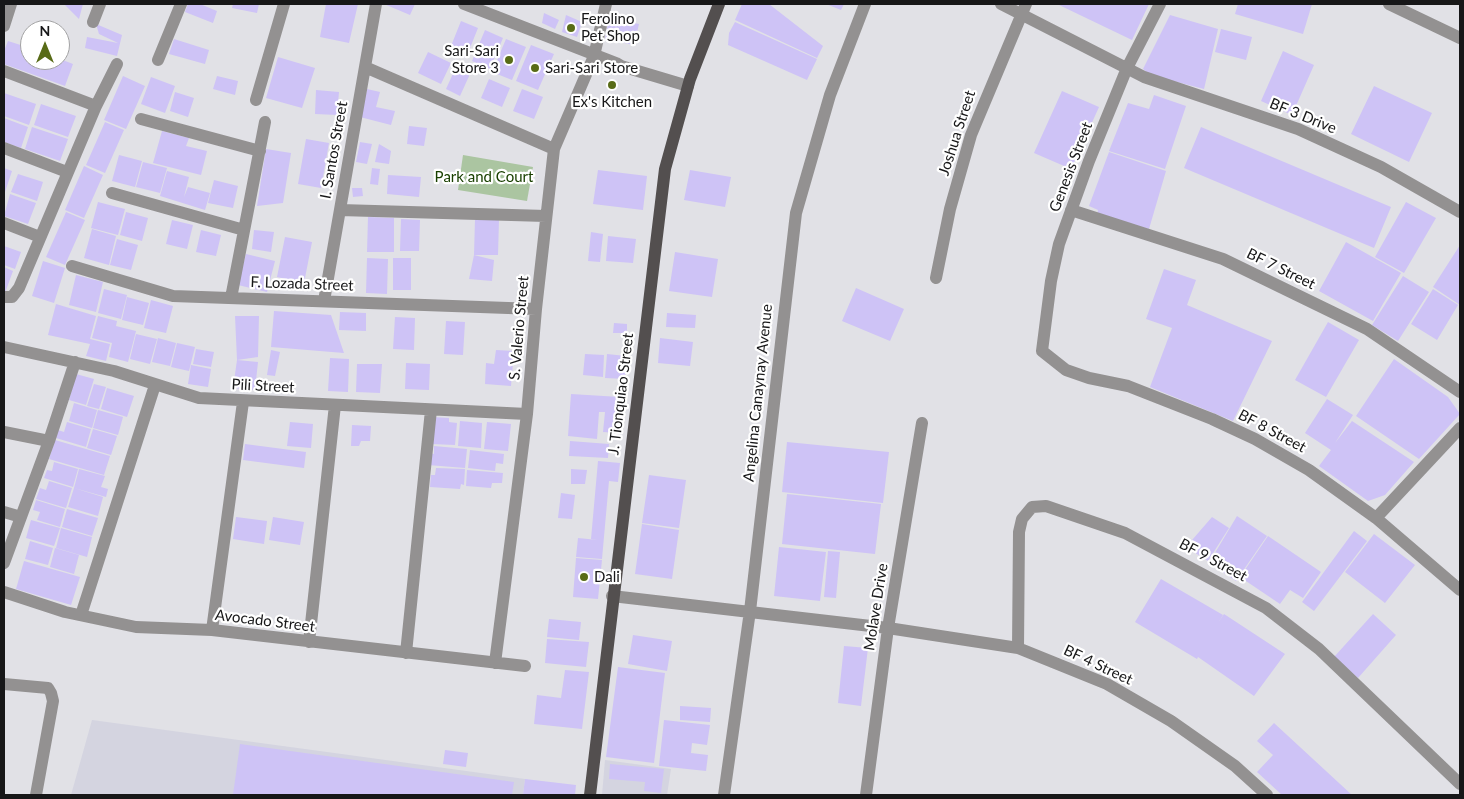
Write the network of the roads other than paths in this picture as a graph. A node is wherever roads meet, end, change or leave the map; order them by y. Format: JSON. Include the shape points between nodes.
{"nodes":[{"id":1,"x":11,"y":4,"type":"edge"},
{"id":2,"x":100,"y":4,"type":"edge"},
{"id":3,"x":181,"y":4,"type":"edge"},
{"id":4,"x":284,"y":4,"type":"edge"},
{"id":5,"x":376,"y":4,"type":"edge"},
{"id":6,"x":464,"y":4,"type":"edge"},
{"id":7,"x":606,"y":4,"type":"edge"},
{"id":8,"x":719,"y":4,"type":"edge"},
{"id":9,"x":865,"y":4,"type":"edge"},
{"id":10,"x":1001,"y":4,"type":"edge"},
{"id":11,"x":1160,"y":4,"type":"edge"},
{"id":12,"x":1390,"y":4,"type":"edge"},
{"id":13,"x":1024,"y":9,"type":"edge"},
{"id":14,"x":93,"y":22,"type":"dead end"},
{"id":15,"x":4,"y":26,"type":"edge"},
{"id":16,"x":1460,"y":38,"type":"edge"},
{"id":17,"x":594,"y":56,"type":"junction"},
{"id":18,"x":158,"y":60,"type":"dead end"},
{"id":19,"x":117,"y":64,"type":"dead end"},
{"id":20,"x":365,"y":67,"type":"junction"},
{"id":21,"x":1127,"y":68,"type":"junction"},
{"id":22,"x":4,"y":71,"type":"edge"},
{"id":23,"x":689,"y":83,"type":"junction"},
{"id":24,"x":256,"y":100,"type":"dead end"},
{"id":25,"x":96,"y":106,"type":"junction"},
{"id":26,"x":141,"y":119,"type":"dead end"},
{"id":27,"x":265,"y":122,"type":"dead end"},
{"id":28,"x":4,"y":148,"type":"edge"},
{"id":29,"x":554,"y":149,"type":"junction"},
{"id":30,"x":260,"y":152,"type":"junction"},
{"id":31,"x":68,"y":172,"type":"junction"},
{"id":32,"x":112,"y":193,"type":"dead end"},
{"id":33,"x":340,"y":210,"type":"junction"},
{"id":34,"x":1071,"y":210,"type":"junction"},
{"id":35,"x":1460,"y":212,"type":"edge"},
{"id":36,"x":546,"y":216,"type":"junction"},
{"id":37,"x":4,"y":223,"type":"edge"},
{"id":38,"x":244,"y":230,"type":"junction"},
{"id":39,"x":40,"y":236,"type":"junction"},
{"id":40,"x":72,"y":266,"type":"dead end"},
{"id":41,"x":936,"y":278,"type":"dead end"},
{"id":42,"x":4,"y":297,"type":"edge"},
{"id":43,"x":230,"y":298,"type":"junction"},
{"id":44,"x":324,"y":301,"type":"junction"},
{"id":45,"x":536,"y":309,"type":"junction"},
{"id":46,"x":4,"y":347,"type":"edge"},
{"id":47,"x":1042,"y":351,"type":"joint"},
{"id":48,"x":75,"y":362,"type":"junction"},
{"id":49,"x":155,"y":384,"type":"junction"},
{"id":50,"x":1460,"y":392,"type":"edge"},
{"id":51,"x":243,"y":402,"type":"junction"},
{"id":52,"x":336,"y":406,"type":"junction"},
{"id":53,"x":431,"y":410,"type":"junction"},
{"id":54,"x":527,"y":414,"type":"junction"},
{"id":55,"x":922,"y":424,"type":"dead end"},
{"id":56,"x":1460,"y":428,"type":"edge"},
{"id":57,"x":4,"y":432,"type":"edge"},
{"id":58,"x":49,"y":442,"type":"junction"},
{"id":59,"x":4,"y":512,"type":"edge"},
{"id":60,"x":21,"y":517,"type":"junction"},
{"id":61,"x":1376,"y":518,"type":"junction"},
{"id":62,"x":4,"y":563,"type":"edge"},
{"id":63,"x":1460,"y":590,"type":"edge"},
{"id":64,"x":4,"y":592,"type":"edge"},
{"id":65,"x":612,"y":596,"type":"junction"},
{"id":66,"x":750,"y":611,"type":"junction"},
{"id":67,"x":81,"y":615,"type":"junction"},
{"id":68,"x":888,"y":628,"type":"junction"},
{"id":69,"x":212,"y":630,"type":"junction"},
{"id":70,"x":309,"y":642,"type":"junction"},
{"id":71,"x":1018,"y":648,"type":"junction"},
{"id":72,"x":406,"y":653,"type":"junction"},
{"id":73,"x":495,"y":663,"type":"junction"},
{"id":74,"x":525,"y":666,"type":"dead end"},
{"id":75,"x":4,"y":684,"type":"edge"},
{"id":76,"x":1460,"y":784,"type":"edge"},
{"id":77,"x":36,"y":795,"type":"edge"},
{"id":78,"x":590,"y":795,"type":"edge"},
{"id":79,"x":724,"y":795,"type":"edge"},
{"id":80,"x":866,"y":795,"type":"edge"},
{"id":81,"x":1267,"y":795,"type":"edge"}],
"edges":[{"from":1,"to":15,"type":"street"},
{"from":2,"to":14,"type":"street"},
{"from":3,"to":18,"type":"street"},
{"from":4,"to":24,"type":"street"},
{"from":5,"to":20,"type":"street","name":"I. Santos Street"},
{"from":6,"to":17,"type":"street"},
{"from":7,"to":17,"type":"street","name":"S. Valerio Street"},
{"from":8,"to":23,"type":"main road","name":"J. Tionquiao Street"},
{"from":9,"to":66,"type":"street","name":"Angelina Canaynay Avenue","via":[[830,95],[796,214]]},
{"from":10,"to":13,"type":"street","name":"BF 3 Drive"},
{"from":11,"to":21,"type":"street","name":"Genesis Street"},
{"from":12,"to":16,"type":"street"},
{"from":13,"to":21,"type":"street","name":"BF 3 Drive"},
{"from":13,"to":41,"type":"street","name":"Joshua Street","via":[[971,135],[950,209]]},
{"from":17,"to":23,"type":"street"},
{"from":17,"to":29,"type":"street","name":"S. Valerio Street"},
{"from":19,"to":25,"type":"street"},
{"from":20,"to":29,"type":"street"},
{"from":20,"to":33,"type":"street","name":"I. Santos Street"},
{"from":21,"to":34,"type":"street","name":"Genesis Street"},
{"from":21,"to":35,"type":"street","name":"BF 3 Drive","via":[[1156,82],[1298,129],[1381,167]]},
{"from":22,"to":25,"type":"street"},
{"from":23,"to":65,"type":"main road","name":"J. Tionquiao Street","via":[[665,168]]},
{"from":25,"to":31,"type":"street"},
{"from":26,"to":30,"type":"street"},
{"from":27,"to":30,"type":"street"},
{"from":28,"to":31,"type":"street"},
{"from":29,"to":36,"type":"street","name":"S. Valerio Street"},
{"from":30,"to":38,"type":"street"},
{"from":31,"to":39,"type":"street"},
{"from":32,"to":38,"type":"street"},
{"from":33,"to":36,"type":"street"},
{"from":33,"to":44,"type":"street","name":"I. Santos Street"},
{"from":34,"to":47,"type":"street","name":"Genesis Street","via":[[1051,282]]},
{"from":34,"to":50,"type":"street","name":"BF 7 Street","via":[[1223,259],[1367,329]]},
{"from":36,"to":45,"type":"street","name":"S. Valerio Street"},
{"from":37,"to":39,"type":"street"},
{"from":38,"to":43,"type":"street"},
{"from":39,"to":42,"type":"street","via":[[19,288],[12,297]]},
{"from":40,"to":43,"type":"street","name":"F. Lozada Street","via":[[173,296]]},
{"from":43,"to":44,"type":"street","name":"F. Lozada Street"},
{"from":44,"to":45,"type":"street","name":"F. Lozada Street"},
{"from":45,"to":54,"type":"street","name":"S. Valerio Street"},
{"from":46,"to":48,"type":"street","name":"Pili Street"},
{"from":47,"to":61,"type":"street","name":"BF 8 Street","via":[[1066,370],[1128,386],[1255,439],[1309,470]]},
{"from":48,"to":49,"type":"street","name":"Pili Street"},
{"from":48,"to":58,"type":"street"},
{"from":49,"to":51,"type":"street","name":"Pili Street","via":[[199,398]]},
{"from":49,"to":67,"type":"street"},
{"from":51,"to":52,"type":"street","name":"Pili Street"},
{"from":51,"to":69,"type":"street"},
{"from":52,"to":53,"type":"street","name":"Pili Street"},
{"from":52,"to":70,"type":"street"},
{"from":53,"to":54,"type":"street","name":"Pili Street"},
{"from":53,"to":72,"type":"street"},
{"from":54,"to":73,"type":"street","name":"S. Valerio Street"},
{"from":55,"to":68,"type":"street","name":"Molave Drive"},
{"from":56,"to":61,"type":"street"},
{"from":57,"to":58,"type":"street"},
{"from":58,"to":60,"type":"street"},
{"from":59,"to":60,"type":"street"},
{"from":60,"to":62,"type":"street"},
{"from":61,"to":63,"type":"street","name":"BF 8 Street"},
{"from":64,"to":67,"type":"street","name":"Avocado Street"},
{"from":65,"to":66,"type":"street","name":"BF 4 Street"},
{"from":65,"to":78,"type":"main road","name":"J. Tionquiao Street"},
{"from":66,"to":68,"type":"street","name":"BF 4 Street"},
{"from":66,"to":79,"type":"street","name":"Angelina Canaynay Avenue"},
{"from":67,"to":69,"type":"street","name":"Avocado Street","via":[[136,626]]},
{"from":68,"to":71,"type":"street","name":"BF 4 Street"},
{"from":68,"to":80,"type":"street","name":"Molave Drive"},
{"from":69,"to":70,"type":"street","name":"Avocado Street"},
{"from":70,"to":72,"type":"street","name":"Avocado Street"},
{"from":71,"to":76,"type":"street","name":"BF 9 Street","via":[[1019,532],[1022,519],[1032,507],[1046,506],[1125,533],[1266,608],[1319,649]]},
{"from":71,"to":81,"type":"street","name":"BF 4 Street","via":[[1107,684],[1163,717],[1235,766]]},
{"from":72,"to":73,"type":"street","name":"Avocado Street"},
{"from":73,"to":74,"type":"street","name":"Avocado Street"},
{"from":75,"to":77,"type":"street","via":[[48,688],[51,693],[53,701]]}]}
